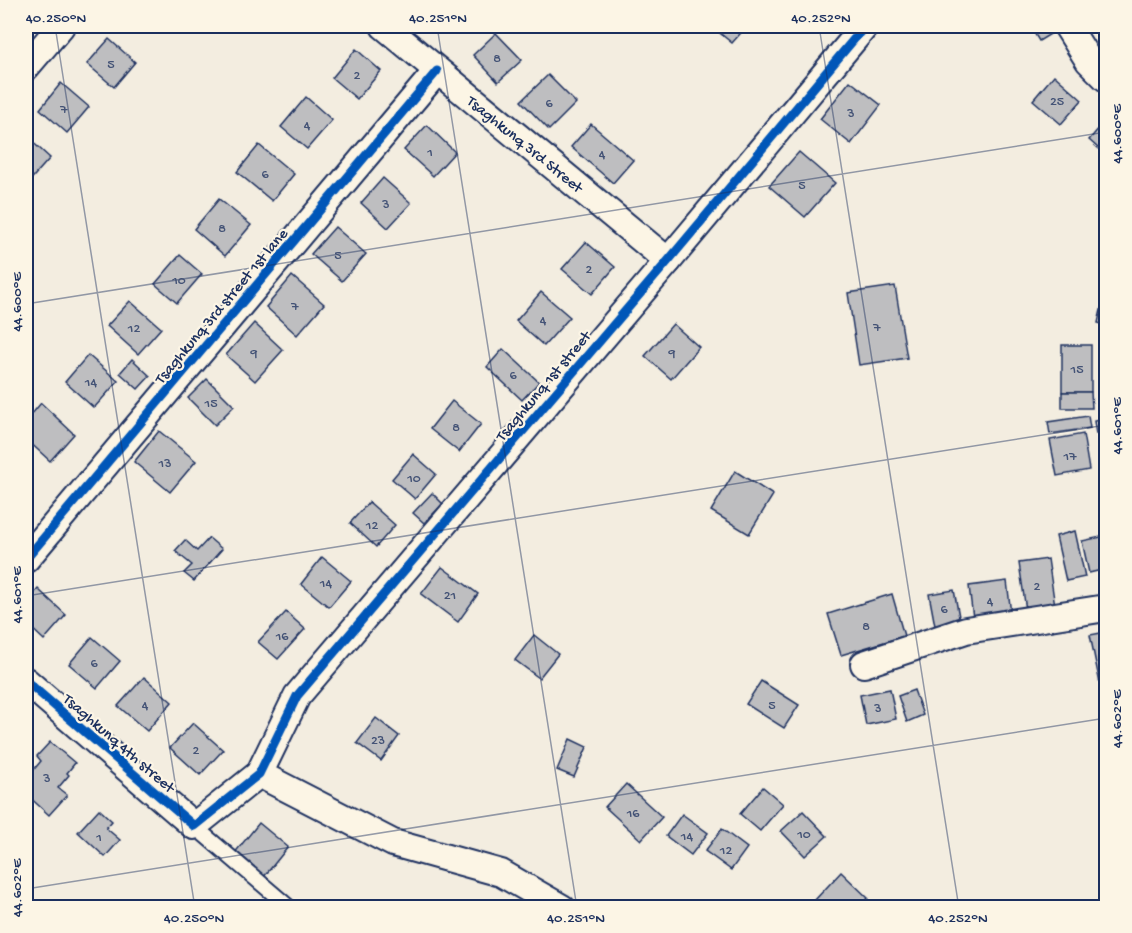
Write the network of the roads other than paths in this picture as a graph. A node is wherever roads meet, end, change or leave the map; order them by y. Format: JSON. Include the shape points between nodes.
{"nodes":[{"id":1,"x":61,"y":26,"type":"edge"},
{"id":2,"x":384,"y":26,"type":"edge"},
{"id":3,"x":1066,"y":26,"type":"edge"},
{"id":4,"x":861,"y":27,"type":"edge"},
{"id":5,"x":26,"y":67,"type":"edge"},
{"id":6,"x":438,"y":71,"type":"junction"},
{"id":7,"x":1107,"y":78,"type":"edge"},
{"id":8,"x":668,"y":261,"type":"junction"},
{"id":9,"x":26,"y":559,"type":"edge"},
{"id":10,"x":1107,"y":608,"type":"edge"},
{"id":11,"x":864,"y":664,"type":"dead end"},
{"id":12,"x":26,"y":681,"type":"edge"},
{"id":13,"x":259,"y":774,"type":"junction"},
{"id":14,"x":194,"y":826,"type":"junction"},
{"id":15,"x":290,"y":908,"type":"edge"},
{"id":16,"x":562,"y":908,"type":"edge"}],
"edges":[{"from":1,"to":5,"type":"street"},
{"from":2,"to":6,"type":"street","name":"Tsaghkunq 3rd Street"},
{"from":3,"to":7,"type":"street","via":[[1089,61]]},
{"from":4,"to":8,"type":"street","name":"Tsaghkunq 1st street"},
{"from":6,"to":8,"type":"street","name":"Tsaghkunq 3rd Street"},
{"from":6,"to":9,"type":"street","name":"Tsaghkunq 3rd street 1st lane"},
{"from":8,"to":13,"type":"street","name":"Tsaghkunq 1st street","via":[[297,696]]},
{"from":10,"to":11,"type":"street","via":[[966,630]]},
{"from":12,"to":14,"type":"street","name":"Tsaghkunq 4th street"},
{"from":13,"to":14,"type":"street"},
{"from":13,"to":16,"type":"street","via":[[393,843],[501,873]]},
{"from":14,"to":15,"type":"lane"}]}
